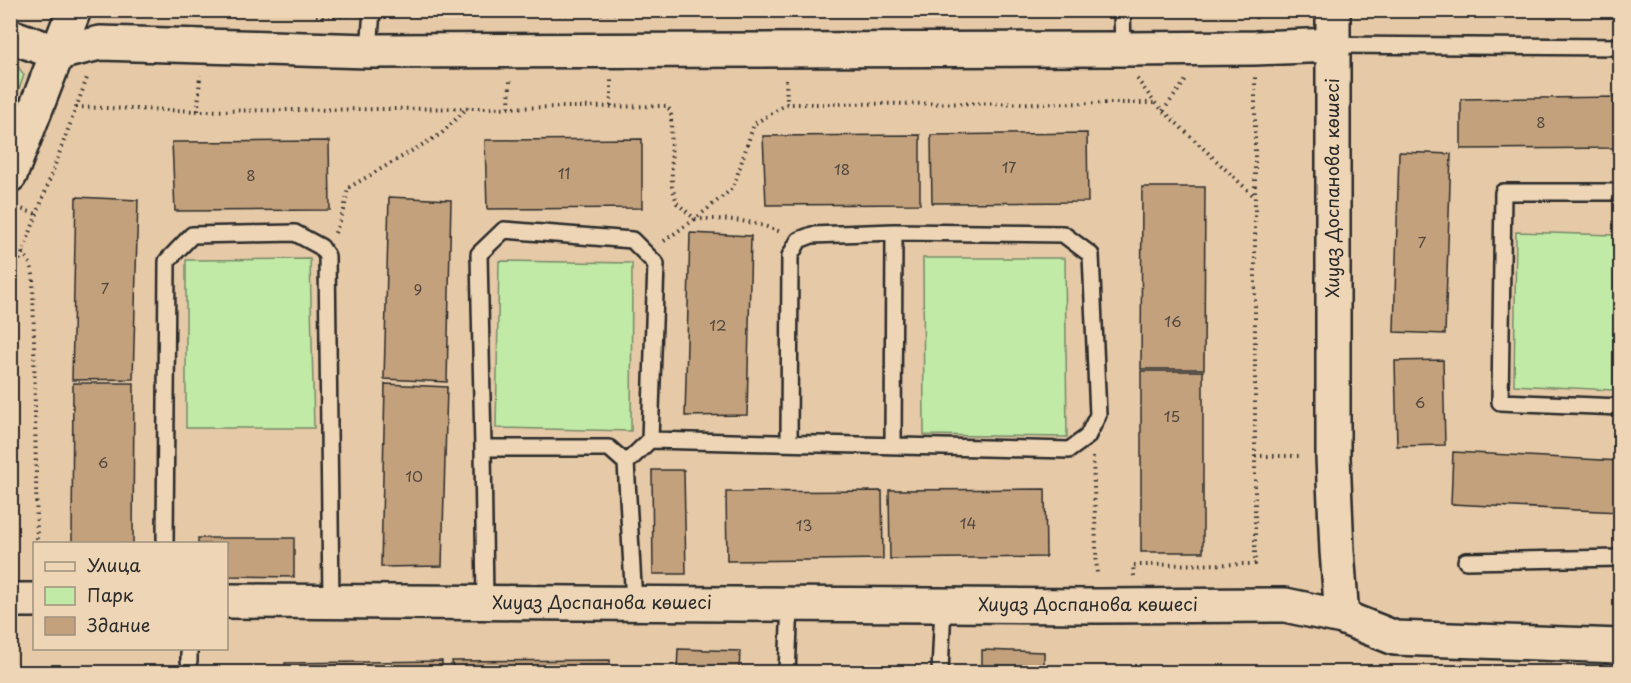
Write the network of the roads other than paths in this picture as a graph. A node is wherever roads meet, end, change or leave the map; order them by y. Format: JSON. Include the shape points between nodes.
{"nodes":[{"id":1,"x":74,"y":10,"type":"edge"},
{"id":2,"x":1122,"y":10,"type":"edge"},
{"id":3,"x":1333,"y":10,"type":"edge"},
{"id":4,"x":372,"y":13,"type":"edge"},
{"id":5,"x":10,"y":36,"type":"edge"},
{"id":6,"x":1333,"y":45,"type":"junction"},
{"id":7,"x":1620,"y":47,"type":"edge"},
{"id":8,"x":1123,"y":49,"type":"junction"},
{"id":9,"x":369,"y":51,"type":"junction"},
{"id":10,"x":58,"y":52,"type":"junction"},
{"id":11,"x":10,"y":175,"type":"edge"},
{"id":12,"x":1620,"y":192,"type":"edge"},
{"id":13,"x":894,"y":232,"type":"junction"},
{"id":14,"x":1620,"y":407,"type":"edge"},
{"id":15,"x":650,"y":440,"type":"junction"},
{"id":16,"x":789,"y":443,"type":"junction"},
{"id":17,"x":894,"y":446,"type":"junction"},
{"id":18,"x":483,"y":448,"type":"junction"},
{"id":19,"x":626,"y":463,"type":"junction"},
{"id":20,"x":165,"y":542,"type":"edge"},
{"id":21,"x":1620,"y":558,"type":"edge"},
{"id":22,"x":1466,"y":561,"type":"dead end"},
{"id":23,"x":10,"y":600,"type":"edge"},
{"id":24,"x":33,"y":600,"type":"edge"},
{"id":25,"x":228,"y":601,"type":"edge"},
{"id":26,"x":331,"y":602,"type":"junction"},
{"id":27,"x":485,"y":603,"type":"junction"},
{"id":28,"x":634,"y":603,"type":"junction"},
{"id":29,"x":790,"y":604,"type":"junction"},
{"id":30,"x":943,"y":605,"type":"junction"},
{"id":31,"x":1342,"y":617,"type":"junction"},
{"id":32,"x":1620,"y":646,"type":"edge"},
{"id":33,"x":787,"y":672,"type":"edge"},
{"id":34,"x":940,"y":672,"type":"edge"}],
"edges":[{"from":1,"to":10,"type":"street"},
{"from":2,"to":8,"type":"lane"},
{"from":3,"to":6,"type":"street","name":"Хиуаз Доспанова көшесі"},
{"from":4,"to":9,"type":"lane"},
{"from":5,"to":10,"type":"street"},
{"from":6,"to":7,"type":"lane"},
{"from":6,"to":8,"type":"street"},
{"from":6,"to":31,"type":"street","name":"Хиуаз Доспанова көшесі","via":[[1333,457]]},
{"from":8,"to":9,"type":"street"},
{"from":9,"to":10,"type":"street","via":[[100,44]]},
{"from":10,"to":11,"type":"street"},
{"from":12,"to":14,"type":"lane","via":[[1503,192],[1500,402]]},
{"from":13,"to":16,"type":"lane","via":[[812,235],[800,240],[790,256]]},
{"from":13,"to":17,"type":"lane"},
{"from":13,"to":17,"type":"lane","via":[[1063,234],[1091,255],[1098,415],[1087,437],[1069,450]]},
{"from":15,"to":16,"type":"lane"},
{"from":15,"to":18,"type":"lane","via":[[656,264],[632,240],[504,230],[479,254]]},
{"from":15,"to":19,"type":"lane"},
{"from":16,"to":17,"type":"lane"},
{"from":18,"to":19,"type":"lane","via":[[609,448]]},
{"from":18,"to":27,"type":"lane"},
{"from":19,"to":28,"type":"lane"},
{"from":20,"to":26,"type":"lane","via":[[167,261],[192,235],[295,233],[321,247],[327,256]]},
{"from":21,"to":22,"type":"lane"},
{"from":23,"to":24,"type":"street"},
{"from":25,"to":26,"type":"street","name":"Хиуаз Доспанова көшесі"},
{"from":26,"to":27,"type":"street","name":"Хиуаз Доспанова көшесі"},
{"from":27,"to":28,"type":"street","name":"Хиуаз Доспанова көшесі"},
{"from":28,"to":29,"type":"street","name":"Хиуаз Доспанова көшесі"},
{"from":29,"to":30,"type":"street","name":"Хиуаз Доспанова көшесі"},
{"from":29,"to":33,"type":"lane"},
{"from":30,"to":31,"type":"street","name":"Хиуаз Доспанова көшесі","via":[[1285,605]]},
{"from":30,"to":34,"type":"lane"},
{"from":31,"to":32,"type":"street","via":[[1395,638]]}]}
